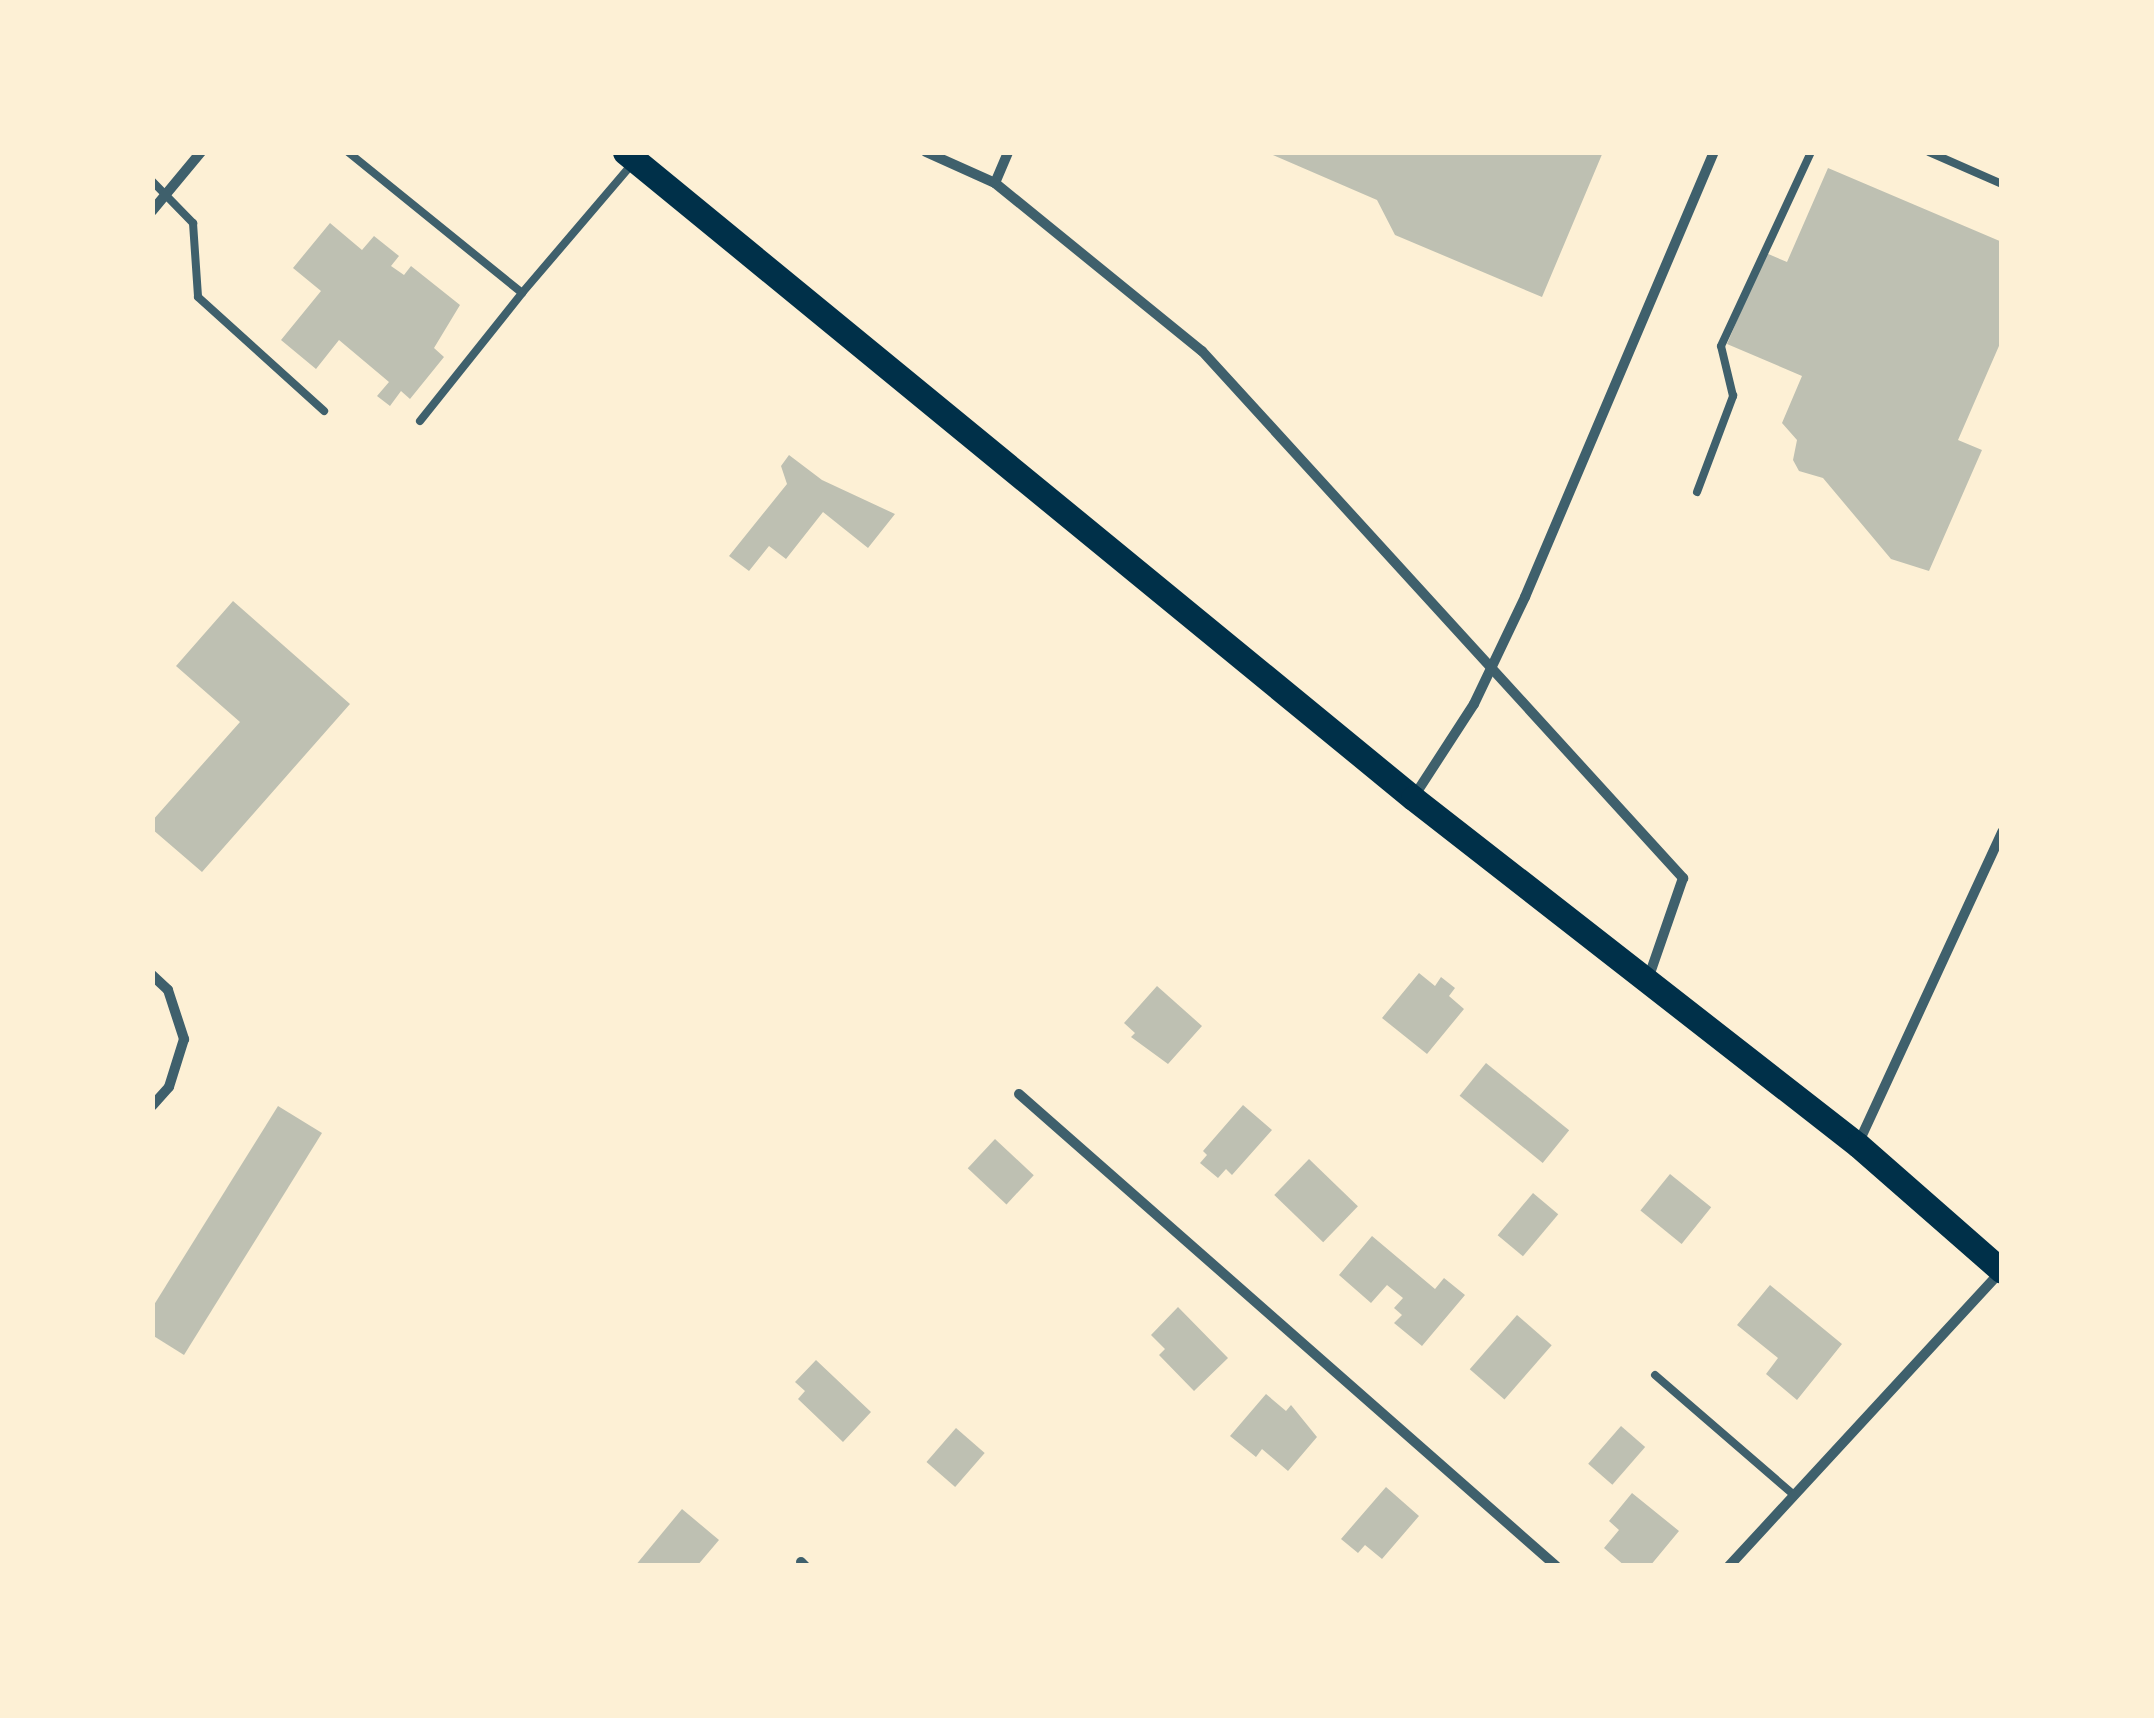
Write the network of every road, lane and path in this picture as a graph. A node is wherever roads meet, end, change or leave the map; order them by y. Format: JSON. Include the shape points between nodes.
{"nodes":[{"id":1,"x":200,"y":152,"type":"edge"},
{"id":2,"x":348,"y":152,"type":"edge"},
{"id":3,"x":926,"y":152,"type":"edge"},
{"id":4,"x":1008,"y":152,"type":"edge"},
{"id":5,"x":1714,"y":152,"type":"edge"},
{"id":6,"x":1811,"y":152,"type":"edge"},
{"id":7,"x":1929,"y":152,"type":"edge"},
{"id":8,"x":630,"y":156,"type":"edge"},
{"id":9,"x":152,"y":182,"type":"edge"},
{"id":10,"x":995,"y":183,"type":"junction"},
{"id":11,"x":2002,"y":184,"type":"edge"},
{"id":12,"x":167,"y":194,"type":"junction"},
{"id":13,"x":152,"y":211,"type":"edge"},
{"id":14,"x":522,"y":293,"type":"junction"},
{"id":15,"x":324,"y":411,"type":"dead end"},
{"id":16,"x":420,"y":420,"type":"dead end"},
{"id":17,"x":1697,"y":492,"type":"dead end"},
{"id":18,"x":1492,"y":666,"type":"junction"},
{"id":19,"x":1413,"y":798,"type":"junction"},
{"id":20,"x":2002,"y":832,"type":"edge"},
{"id":21,"x":152,"y":974,"type":"edge"},
{"id":22,"x":1646,"y":985,"type":"junction"},
{"id":23,"x":1020,"y":1094,"type":"dead end"},
{"id":24,"x":152,"y":1106,"type":"edge"},
{"id":25,"x":1858,"y":1145,"type":"junction"},
{"id":26,"x":2001,"y":1271,"type":"edge"},
{"id":27,"x":1655,"y":1375,"type":"dead end"},
{"id":28,"x":1794,"y":1495,"type":"junction"},
{"id":29,"x":1556,"y":1566,"type":"edge"},
{"id":30,"x":1729,"y":1566,"type":"edge"}],
"edges":[{"from":1,"to":12,"type":"street"},
{"from":2,"to":14,"type":"lane"},
{"from":3,"to":10,"type":"street"},
{"from":4,"to":10,"type":"street"},
{"from":5,"to":18,"type":"street"},
{"from":6,"to":17,"type":"lane","via":[[1721,346],[1734,396]]},
{"from":7,"to":11,"type":"lane"},
{"from":8,"to":14,"type":"lane"},
{"from":8,"to":19,"type":"main road"},
{"from":9,"to":12,"type":"lane"},
{"from":10,"to":18,"type":"street","via":[[1202,351]]},
{"from":12,"to":13,"type":"street"},
{"from":12,"to":15,"type":"lane","via":[[193,223],[198,296]]},
{"from":14,"to":16,"type":"lane"},
{"from":18,"to":19,"type":"street"},
{"from":18,"to":22,"type":"street","via":[[1683,878]]},
{"from":19,"to":22,"type":"main road"},
{"from":20,"to":25,"type":"street"},
{"from":21,"to":24,"type":"street","via":[[168,990],[184,1039],[169,1088]]},
{"from":22,"to":25,"type":"main road"},
{"from":23,"to":29,"type":"street"},
{"from":25,"to":26,"type":"main road"},
{"from":26,"to":28,"type":"street"},
{"from":27,"to":28,"type":"lane"},
{"from":28,"to":30,"type":"street"}]}
